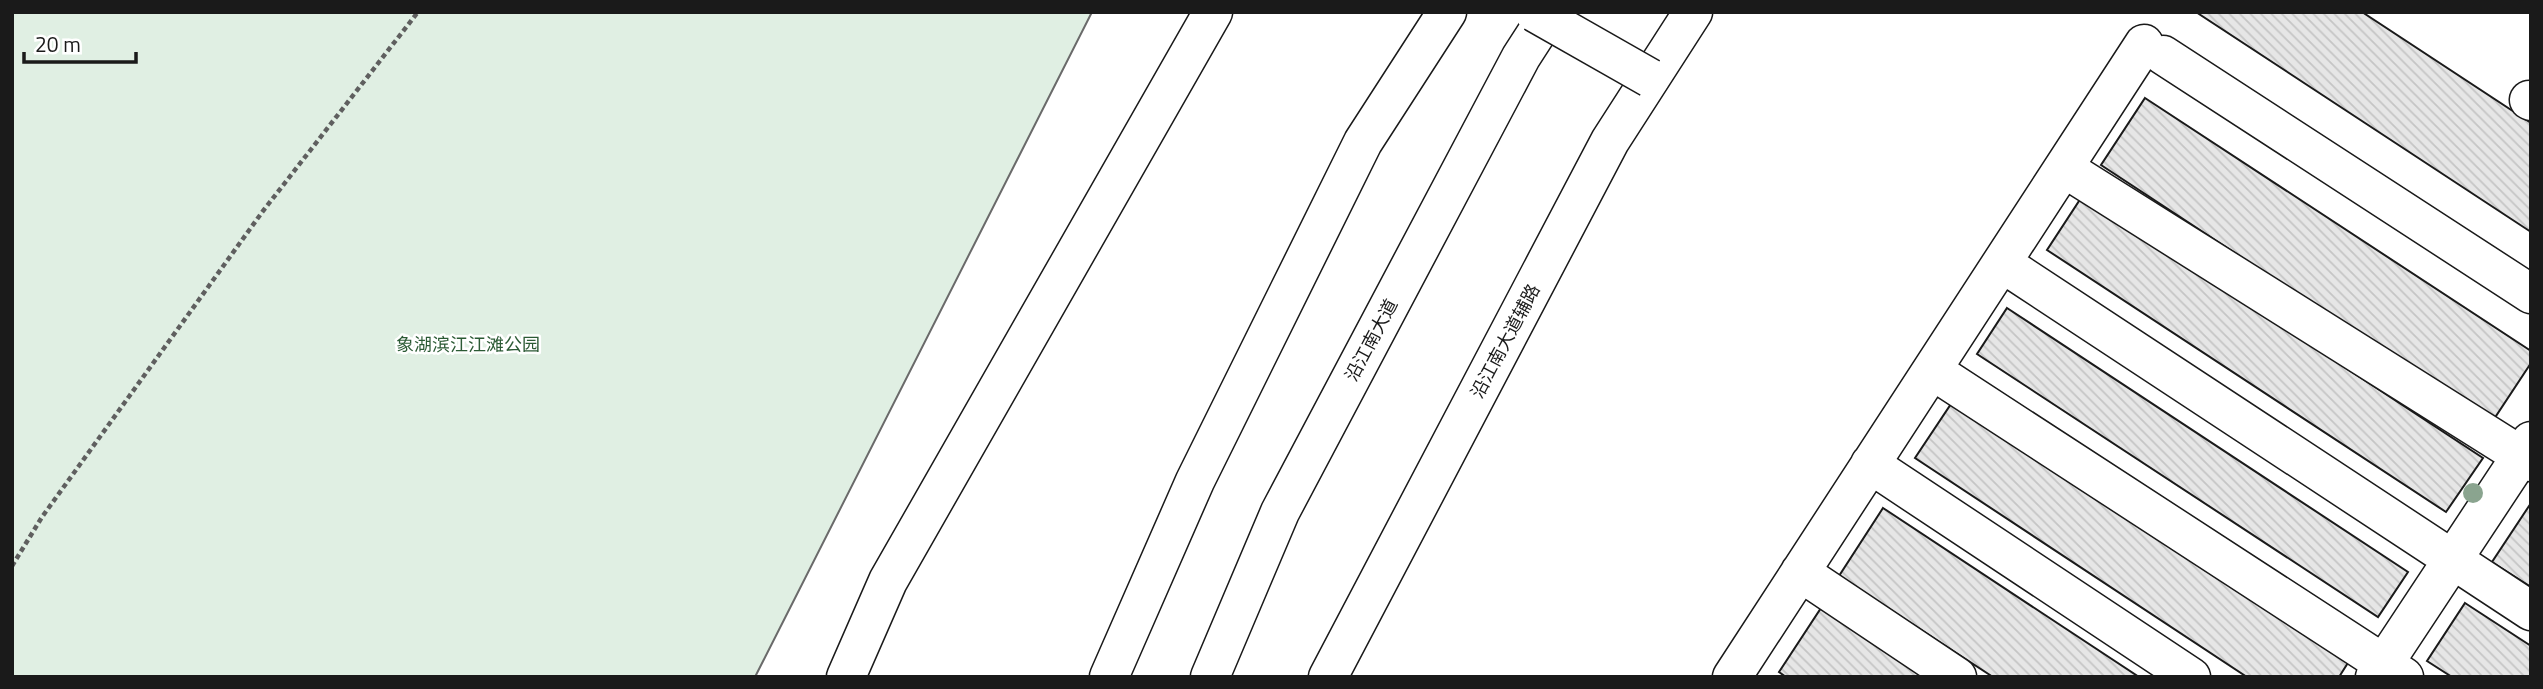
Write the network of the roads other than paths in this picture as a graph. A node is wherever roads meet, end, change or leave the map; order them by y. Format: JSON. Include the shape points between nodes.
{"nodes":[{"id":1,"x":1213,"y":12,"type":"edge"},
{"id":2,"x":1424,"y":12,"type":"edge"},
{"id":3,"x":1447,"y":12,"type":"edge"},
{"id":4,"x":1534,"y":12,"type":"edge"},
{"id":5,"x":1550,"y":12,"type":"edge"},
{"id":6,"x":1693,"y":12,"type":"edge"},
{"id":7,"x":1650,"y":78,"type":"junction"},
{"id":8,"x":1363,"y":142,"type":"junction"},
{"id":9,"x":2064,"y":167,"type":"junction"},
{"id":10,"x":2002,"y":263,"type":"junction"},
{"id":11,"x":2531,"y":294,"type":"edge"},
{"id":12,"x":1932,"y":370,"type":"junction"},
{"id":13,"x":2527,"y":453,"type":"edge"},
{"id":14,"x":1870,"y":464,"type":"junction"},
{"id":15,"x":2452,"y":559,"type":"junction"},
{"id":16,"x":1800,"y":572,"type":"junction"},
{"id":17,"x":2531,"y":611,"type":"edge"},
{"id":18,"x":2388,"y":672,"type":"edge"},
{"id":19,"x":1740,"y":674,"type":"edge"},
{"id":20,"x":846,"y":677,"type":"edge"},
{"id":21,"x":1109,"y":677,"type":"edge"},
{"id":22,"x":1210,"y":677,"type":"edge"},
{"id":23,"x":1328,"y":677,"type":"edge"},
{"id":24,"x":1956,"y":677,"type":"edge"},
{"id":25,"x":2191,"y":677,"type":"edge"}],
"edges":[{"from":1,"to":20,"type":"main road","via":[[888,581]]},
{"from":2,"to":8,"type":"main road"},
{"from":3,"to":8,"type":"main road"},
{"from":4,"to":7,"type":"main road","bridge":true},
{"from":5,"to":22,"type":"main road","name":"沿江南大道","via":[[1521,57],[1280,512]]},
{"from":6,"to":7,"type":"main road","name":"沿江南大道辅路"},
{"from":7,"to":23,"type":"main road","name":"沿江南大道辅路","via":[[1610,141]]},
{"from":8,"to":21,"type":"main road","via":[[1195,481]]},
{"from":9,"to":10,"type":"main road"},
{"from":9,"to":11,"type":"main road","via":[[2153,49]]},
{"from":9,"to":13,"type":"main road"},
{"from":10,"to":12,"type":"main road"},
{"from":10,"to":15,"type":"main road"},
{"from":12,"to":14,"type":"main road"},
{"from":12,"to":18,"type":"main road"},
{"from":13,"to":15,"type":"main road"},
{"from":14,"to":16,"type":"main road"},
{"from":14,"to":25,"type":"main road"},
{"from":15,"to":17,"type":"main road"},
{"from":15,"to":18,"type":"main road"},
{"from":16,"to":19,"type":"main road"},
{"from":16,"to":24,"type":"main road"}]}
